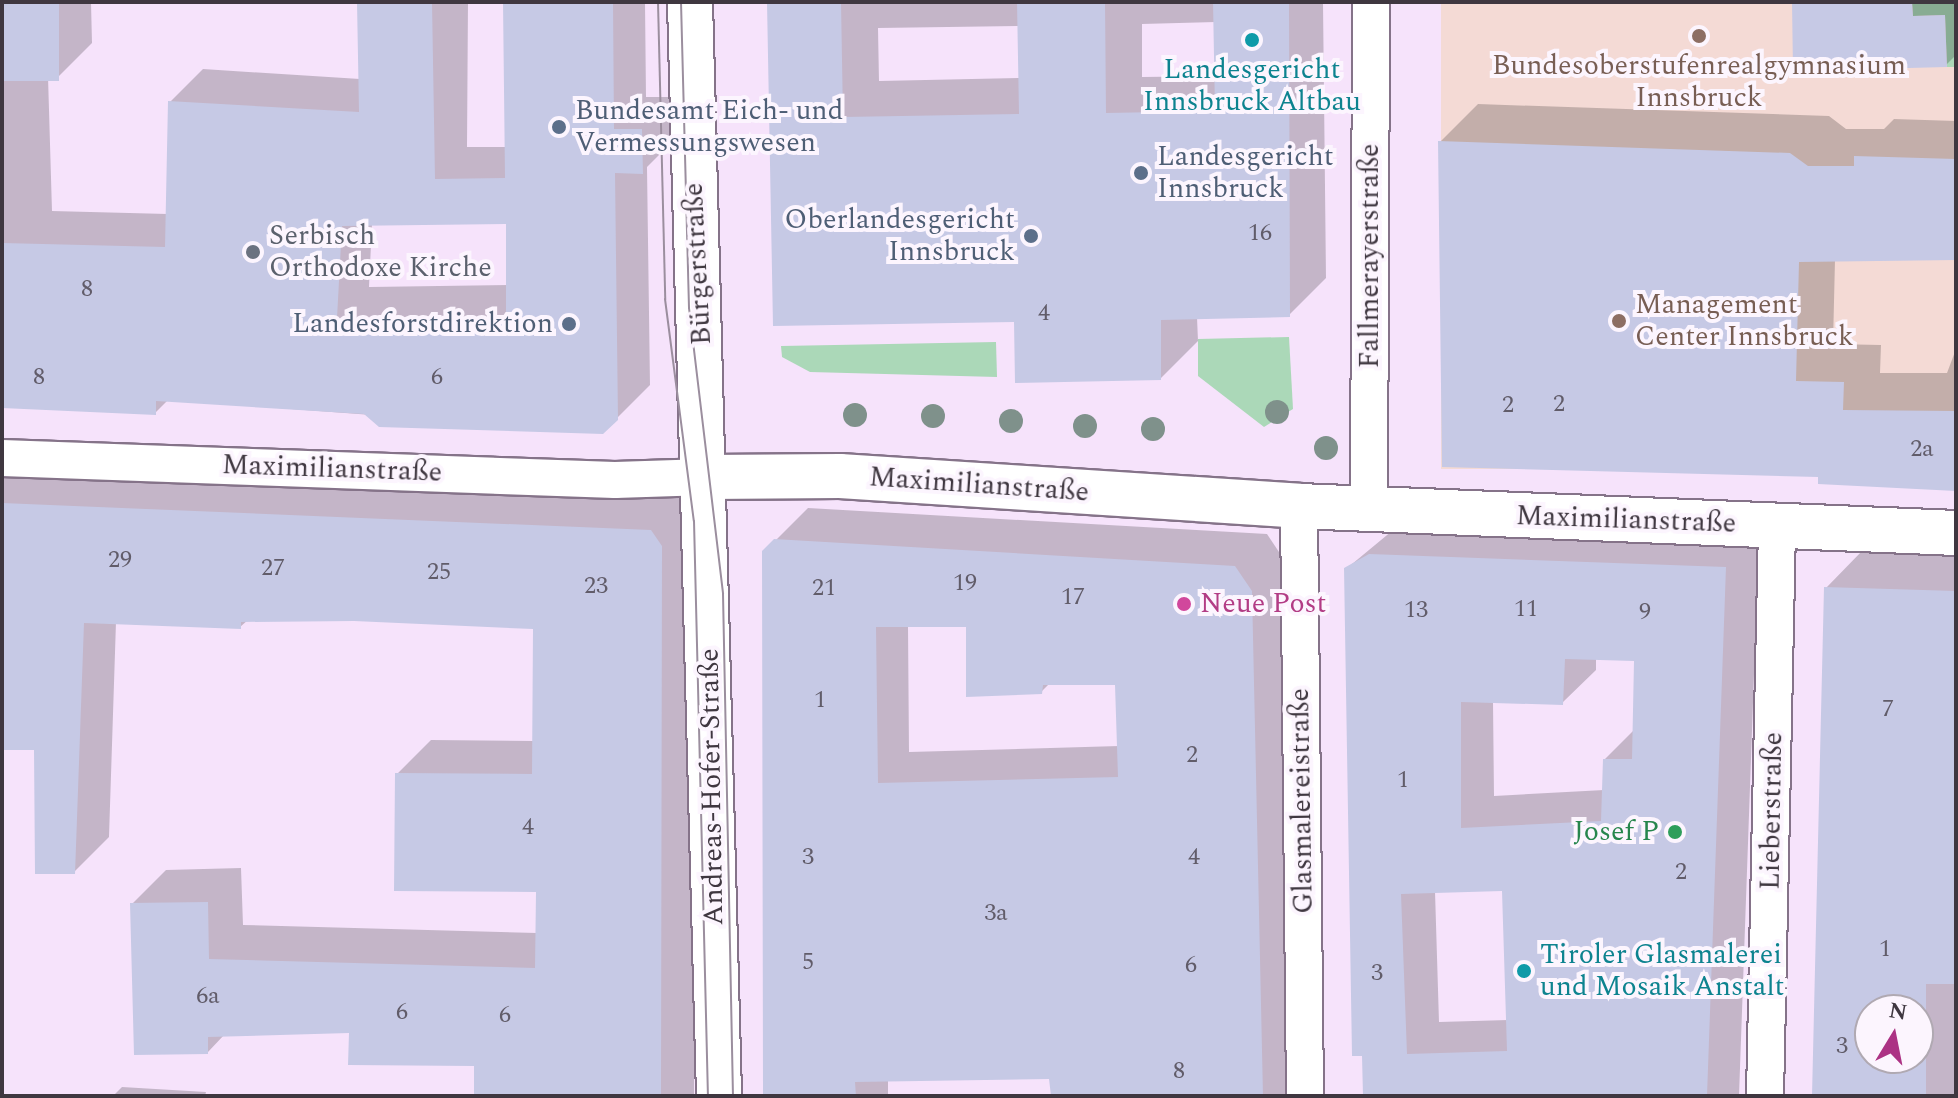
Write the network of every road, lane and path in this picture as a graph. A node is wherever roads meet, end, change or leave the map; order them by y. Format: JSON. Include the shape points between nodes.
{"nodes":[{"id":1,"x":690,"y":2,"type":"edge"},
{"id":2,"x":1371,"y":2,"type":"edge"},
{"id":3,"x":2,"y":458,"type":"edge"},
{"id":4,"x":707,"y":477,"type":"junction"},
{"id":5,"x":1299,"y":506,"type":"junction"},
{"id":6,"x":1369,"y":509,"type":"junction"},
{"id":7,"x":1777,"y":526,"type":"junction"},
{"id":8,"x":1956,"y":533,"type":"edge"},
{"id":9,"x":719,"y":1096,"type":"edge"},
{"id":10,"x":1305,"y":1096,"type":"edge"},
{"id":11,"x":1765,"y":1096,"type":"edge"}],
"edges":[{"from":1,"to":4,"type":"street","name":"Bürgerstraße"},
{"from":2,"to":6,"type":"street","name":"Fallmerayerstraße"},
{"from":3,"to":4,"type":"street","name":"Maximilianstraße","via":[[615,480]]},
{"from":4,"to":5,"type":"street","name":"Maximilianstraße","via":[[840,476]]},
{"from":4,"to":9,"type":"street","name":"Andreas-Hofer-Straße"},
{"from":5,"to":6,"type":"street","name":"Maximilianstraße"},
{"from":5,"to":10,"type":"street","name":"Glasmalereistraße"},
{"from":6,"to":7,"type":"street","name":"Maximilianstraße"},
{"from":7,"to":8,"type":"street","name":"Maximilianstraße"},
{"from":7,"to":11,"type":"street","name":"Lieberstraße"}]}
